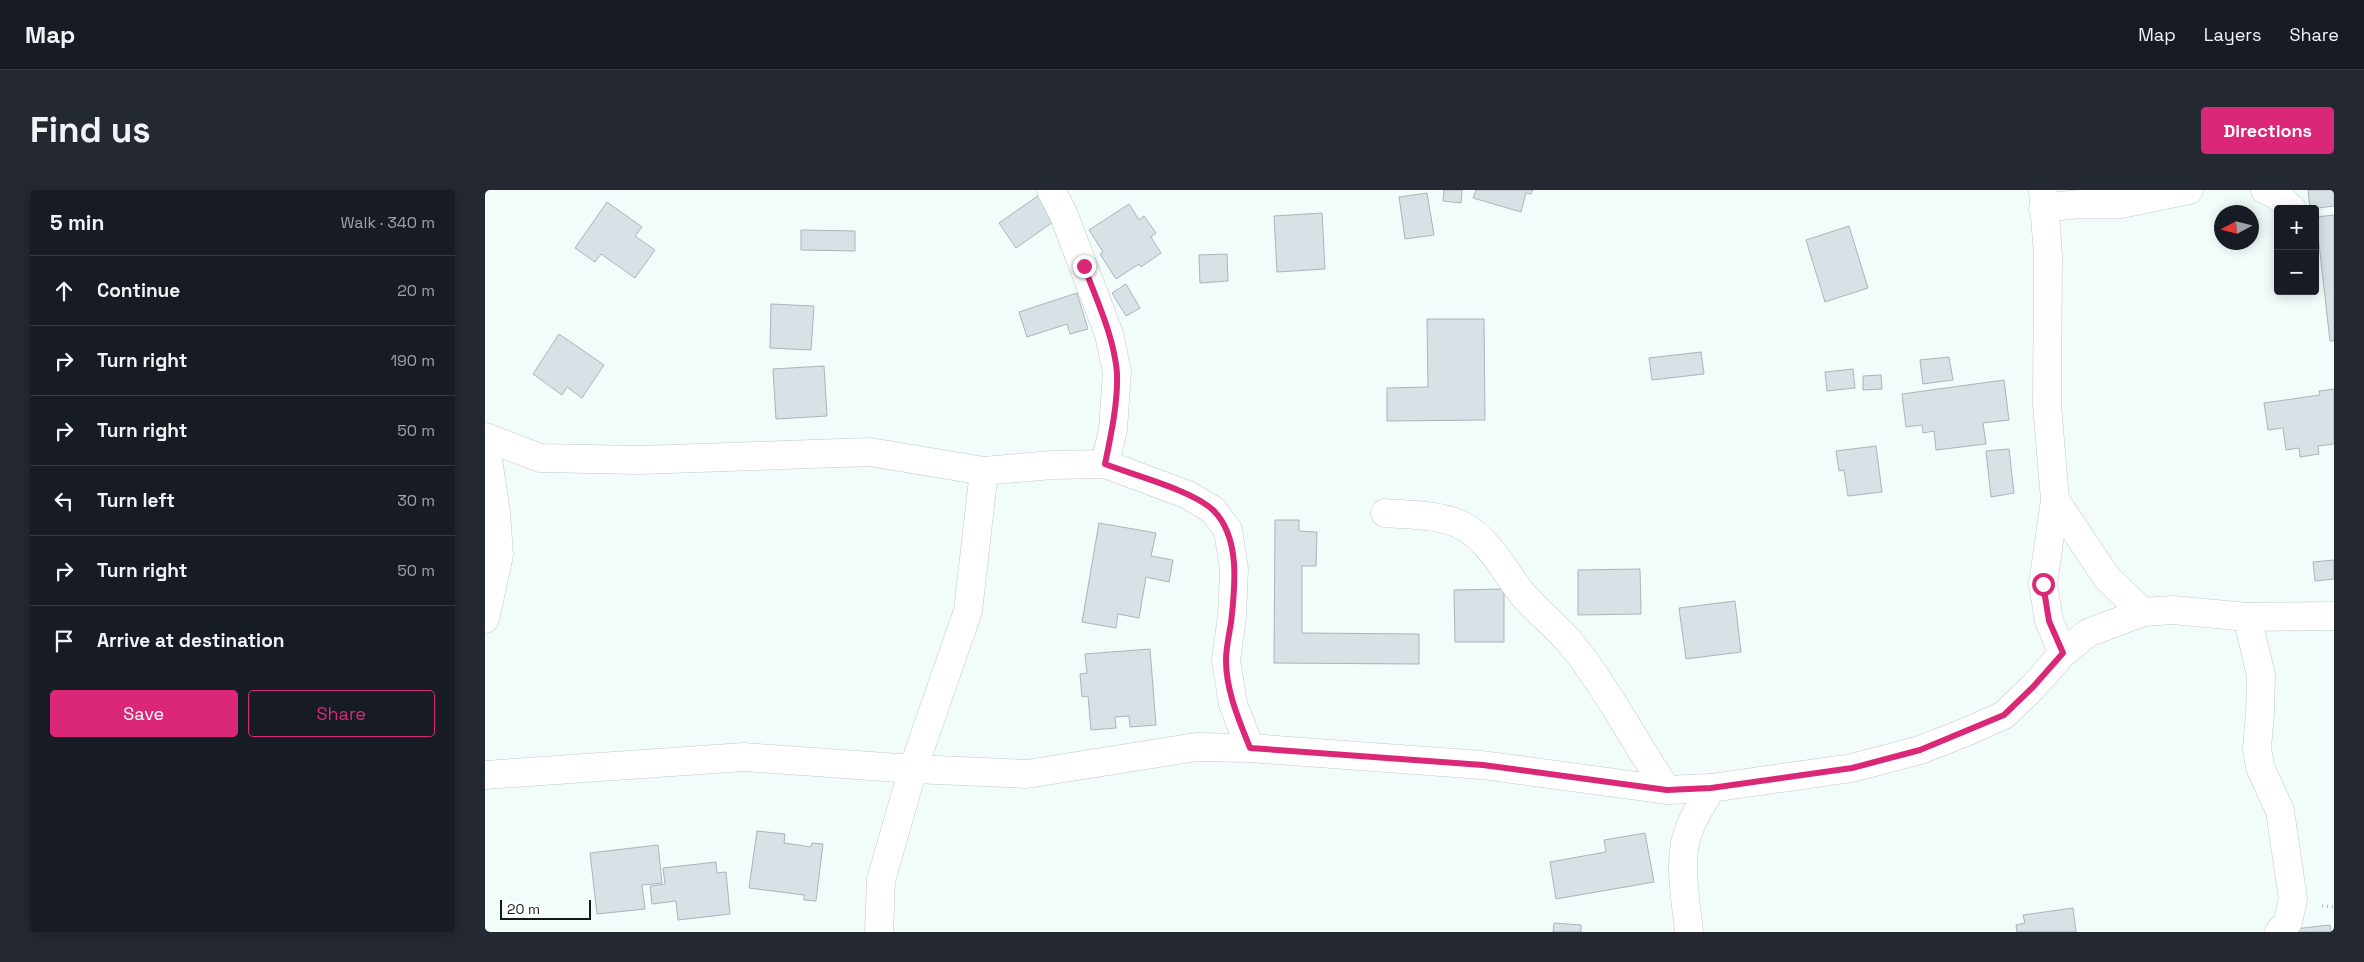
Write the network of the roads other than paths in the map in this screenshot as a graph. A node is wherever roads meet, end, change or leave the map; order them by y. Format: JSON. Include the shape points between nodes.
{"nodes":[{"id":1,"x":1051,"y":190,"type":"edge"},
{"id":2,"x":2189,"y":190,"type":"edge"},
{"id":3,"x":2265,"y":190,"type":"edge"},
{"id":4,"x":2043,"y":199,"type":"edge"},
{"id":5,"x":2288,"y":205,"type":"edge"},
{"id":6,"x":485,"y":439,"type":"edge"},
{"id":7,"x":1105,"y":464,"type":"junction"},
{"id":8,"x":983,"y":471,"type":"junction"},
{"id":9,"x":2055,"y":500,"type":"junction"},
{"id":10,"x":1385,"y":513,"type":"dead end"},
{"id":11,"x":2143,"y":612,"type":"junction"},
{"id":12,"x":2334,"y":616,"type":"edge"},
{"id":13,"x":2247,"y":617,"type":"junction"},
{"id":14,"x":485,"y":619,"type":"edge"},
{"id":15,"x":2063,"y":653,"type":"junction"},
{"id":16,"x":1250,"y":748,"type":"junction"},
{"id":17,"x":913,"y":769,"type":"junction"},
{"id":18,"x":485,"y":775,"type":"edge"},
{"id":19,"x":1711,"y":788,"type":"junction"},
{"id":20,"x":1667,"y":790,"type":"junction"},
{"id":21,"x":879,"y":932,"type":"edge"},
{"id":22,"x":1689,"y":932,"type":"edge"},
{"id":23,"x":2279,"y":932,"type":"edge"}],
"edges":[{"from":1,"to":7,"type":"street","via":[[1063,213],[1109,334],[1117,372],[1113,429]]},
{"from":2,"to":4,"type":"street","via":[[2121,204],[2079,204]]},
{"from":3,"to":5,"type":"street"},
{"from":4,"to":9,"type":"street","via":[[2048,254],[2047,405]]},
{"from":6,"to":8,"type":"street","via":[[540,458],[640,460],[870,452]]},
{"from":6,"to":14,"type":"street","via":[[499,555]]},
{"from":7,"to":8,"type":"street"},
{"from":7,"to":16,"type":"street","via":[[1188,495],[1213,510],[1227,530],[1234,569],[1226,660],[1233,704]]},
{"from":8,"to":17,"type":"street","via":[[968,610]]},
{"from":9,"to":11,"type":"street","via":[[2107,578]]},
{"from":9,"to":15,"type":"street","via":[[2043,584],[2049,621]]},
{"from":10,"to":20,"type":"street","via":[[1433,517],[1463,526],[1478,538],[1525,597],[1573,646]]},
{"from":11,"to":13,"type":"street","via":[[2173,610]]},
{"from":11,"to":15,"type":"street","via":[[2088,633]]},
{"from":12,"to":13,"type":"street"},
{"from":13,"to":23,"type":"street","via":[[2261,675],[2257,748],[2260,767],[2280,811],[2293,899],[2288,922]]},
{"from":15,"to":19,"type":"street","via":[[2004,715],[1920,750],[1852,768]]},
{"from":16,"to":17,"type":"street","via":[[1196,747],[1027,774]]},
{"from":16,"to":20,"type":"street","via":[[1483,765]]},
{"from":17,"to":18,"type":"street","via":[[744,757]]},
{"from":17,"to":21,"type":"street","via":[[881,880]]},
{"from":19,"to":20,"type":"street"},
{"from":19,"to":22,"type":"street","via":[[1690,826],[1685,850]]}]}
